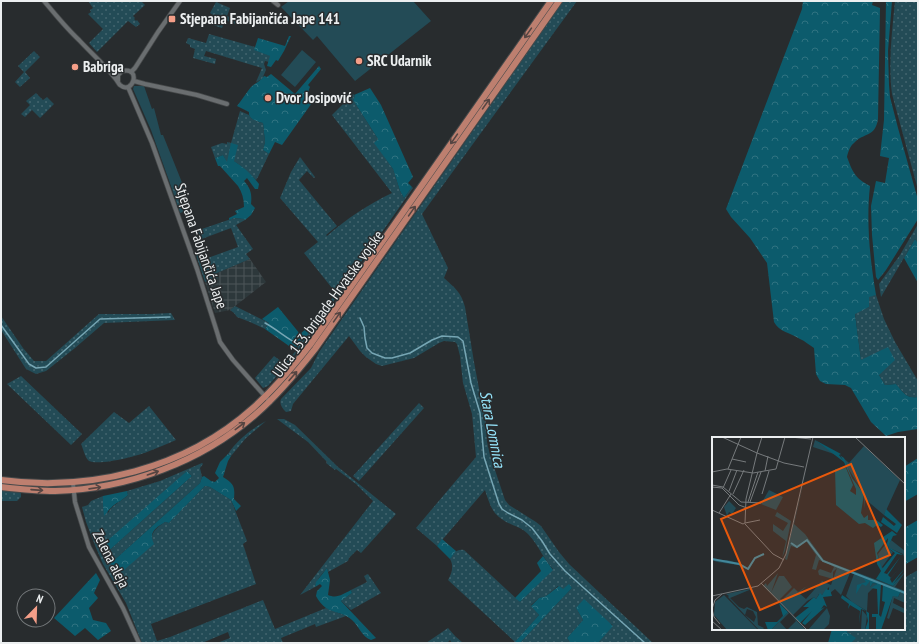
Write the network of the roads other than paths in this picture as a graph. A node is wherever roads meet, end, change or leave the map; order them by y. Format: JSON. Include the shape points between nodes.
{"nodes":[{"id":1,"x":44,"y":1,"type":"edge"},
{"id":2,"x":180,"y":1,"type":"edge"},
{"id":3,"x":273,"y":1,"type":"edge"},
{"id":4,"x":551,"y":1,"type":"edge"},
{"id":5,"x":559,"y":1,"type":"edge"},
{"id":6,"x":278,"y":5,"type":"dead end"},
{"id":7,"x":105,"y":66,"type":"junction"},
{"id":8,"x":122,"y":71,"type":"junction"},
{"id":9,"x":131,"y":72,"type":"junction"},
{"id":10,"x":134,"y":81,"type":"junction"},
{"id":11,"x":118,"y":82,"type":"junction"},
{"id":12,"x":128,"y":87,"type":"junction"},
{"id":13,"x":227,"y":104,"type":"dead end"},
{"id":14,"x":268,"y":399,"type":"junction"},
{"id":15,"x":1,"y":480,"type":"edge"},
{"id":16,"x":73,"y":482,"type":"junction"},
{"id":17,"x":1,"y":487,"type":"edge"},
{"id":18,"x":74,"y":490,"type":"junction"},
{"id":19,"x":139,"y":643,"type":"edge"}],
"edges":[{"from":1,"to":7,"type":"street"},
{"from":2,"to":9,"type":"street"},
{"from":3,"to":6,"type":"street"},
{"from":4,"to":14,"type":"main road","name":"Ulica 153. brigade Hrvatske vojske","one_way":true,"via":[[310,345]]},
{"from":14,"to":5,"type":"main road","name":"Ulica 153. brigade Hrvatske vojske","one_way":true,"via":[[315,349]]},
{"from":7,"to":8,"type":"street","via":[[113,71]]},
{"from":7,"to":11,"type":"street"},
{"from":8,"to":9,"type":"street"},
{"from":8,"to":11,"type":"street","via":[[118,76]]},
{"from":9,"to":10,"type":"street"},
{"from":10,"to":12,"type":"street"},
{"from":10,"to":13,"type":"street"},
{"from":11,"to":12,"type":"street"},
{"from":12,"to":14,"type":"street","name":"Stjepana Fabijančića Jape","via":[[152,143],[220,342]]},
{"from":14,"to":16,"type":"main road","name":"Ulica 153. brigade Hrvatske vojske","via":[[222,432],[180,455],[129,474]]},
{"from":18,"to":14,"type":"main road","name":"Ulica 153. brigade Hrvatske vojske","one_way":true,"via":[[116,484],[182,461],[242,426]]},
{"from":15,"to":16,"type":"main road","name":"Ulica 153. brigade Hrvatske vojske","via":[[25,483]]},
{"from":16,"to":18,"type":"street","name":"Zelena aleja"},
{"from":17,"to":18,"type":"main road","name":"Ulica 153. brigade Hrvatske vojske","one_way":true,"via":[[41,491]]},
{"from":18,"to":19,"type":"street","name":"Zelena aleja","via":[[75,502],[89,547]]}]}
